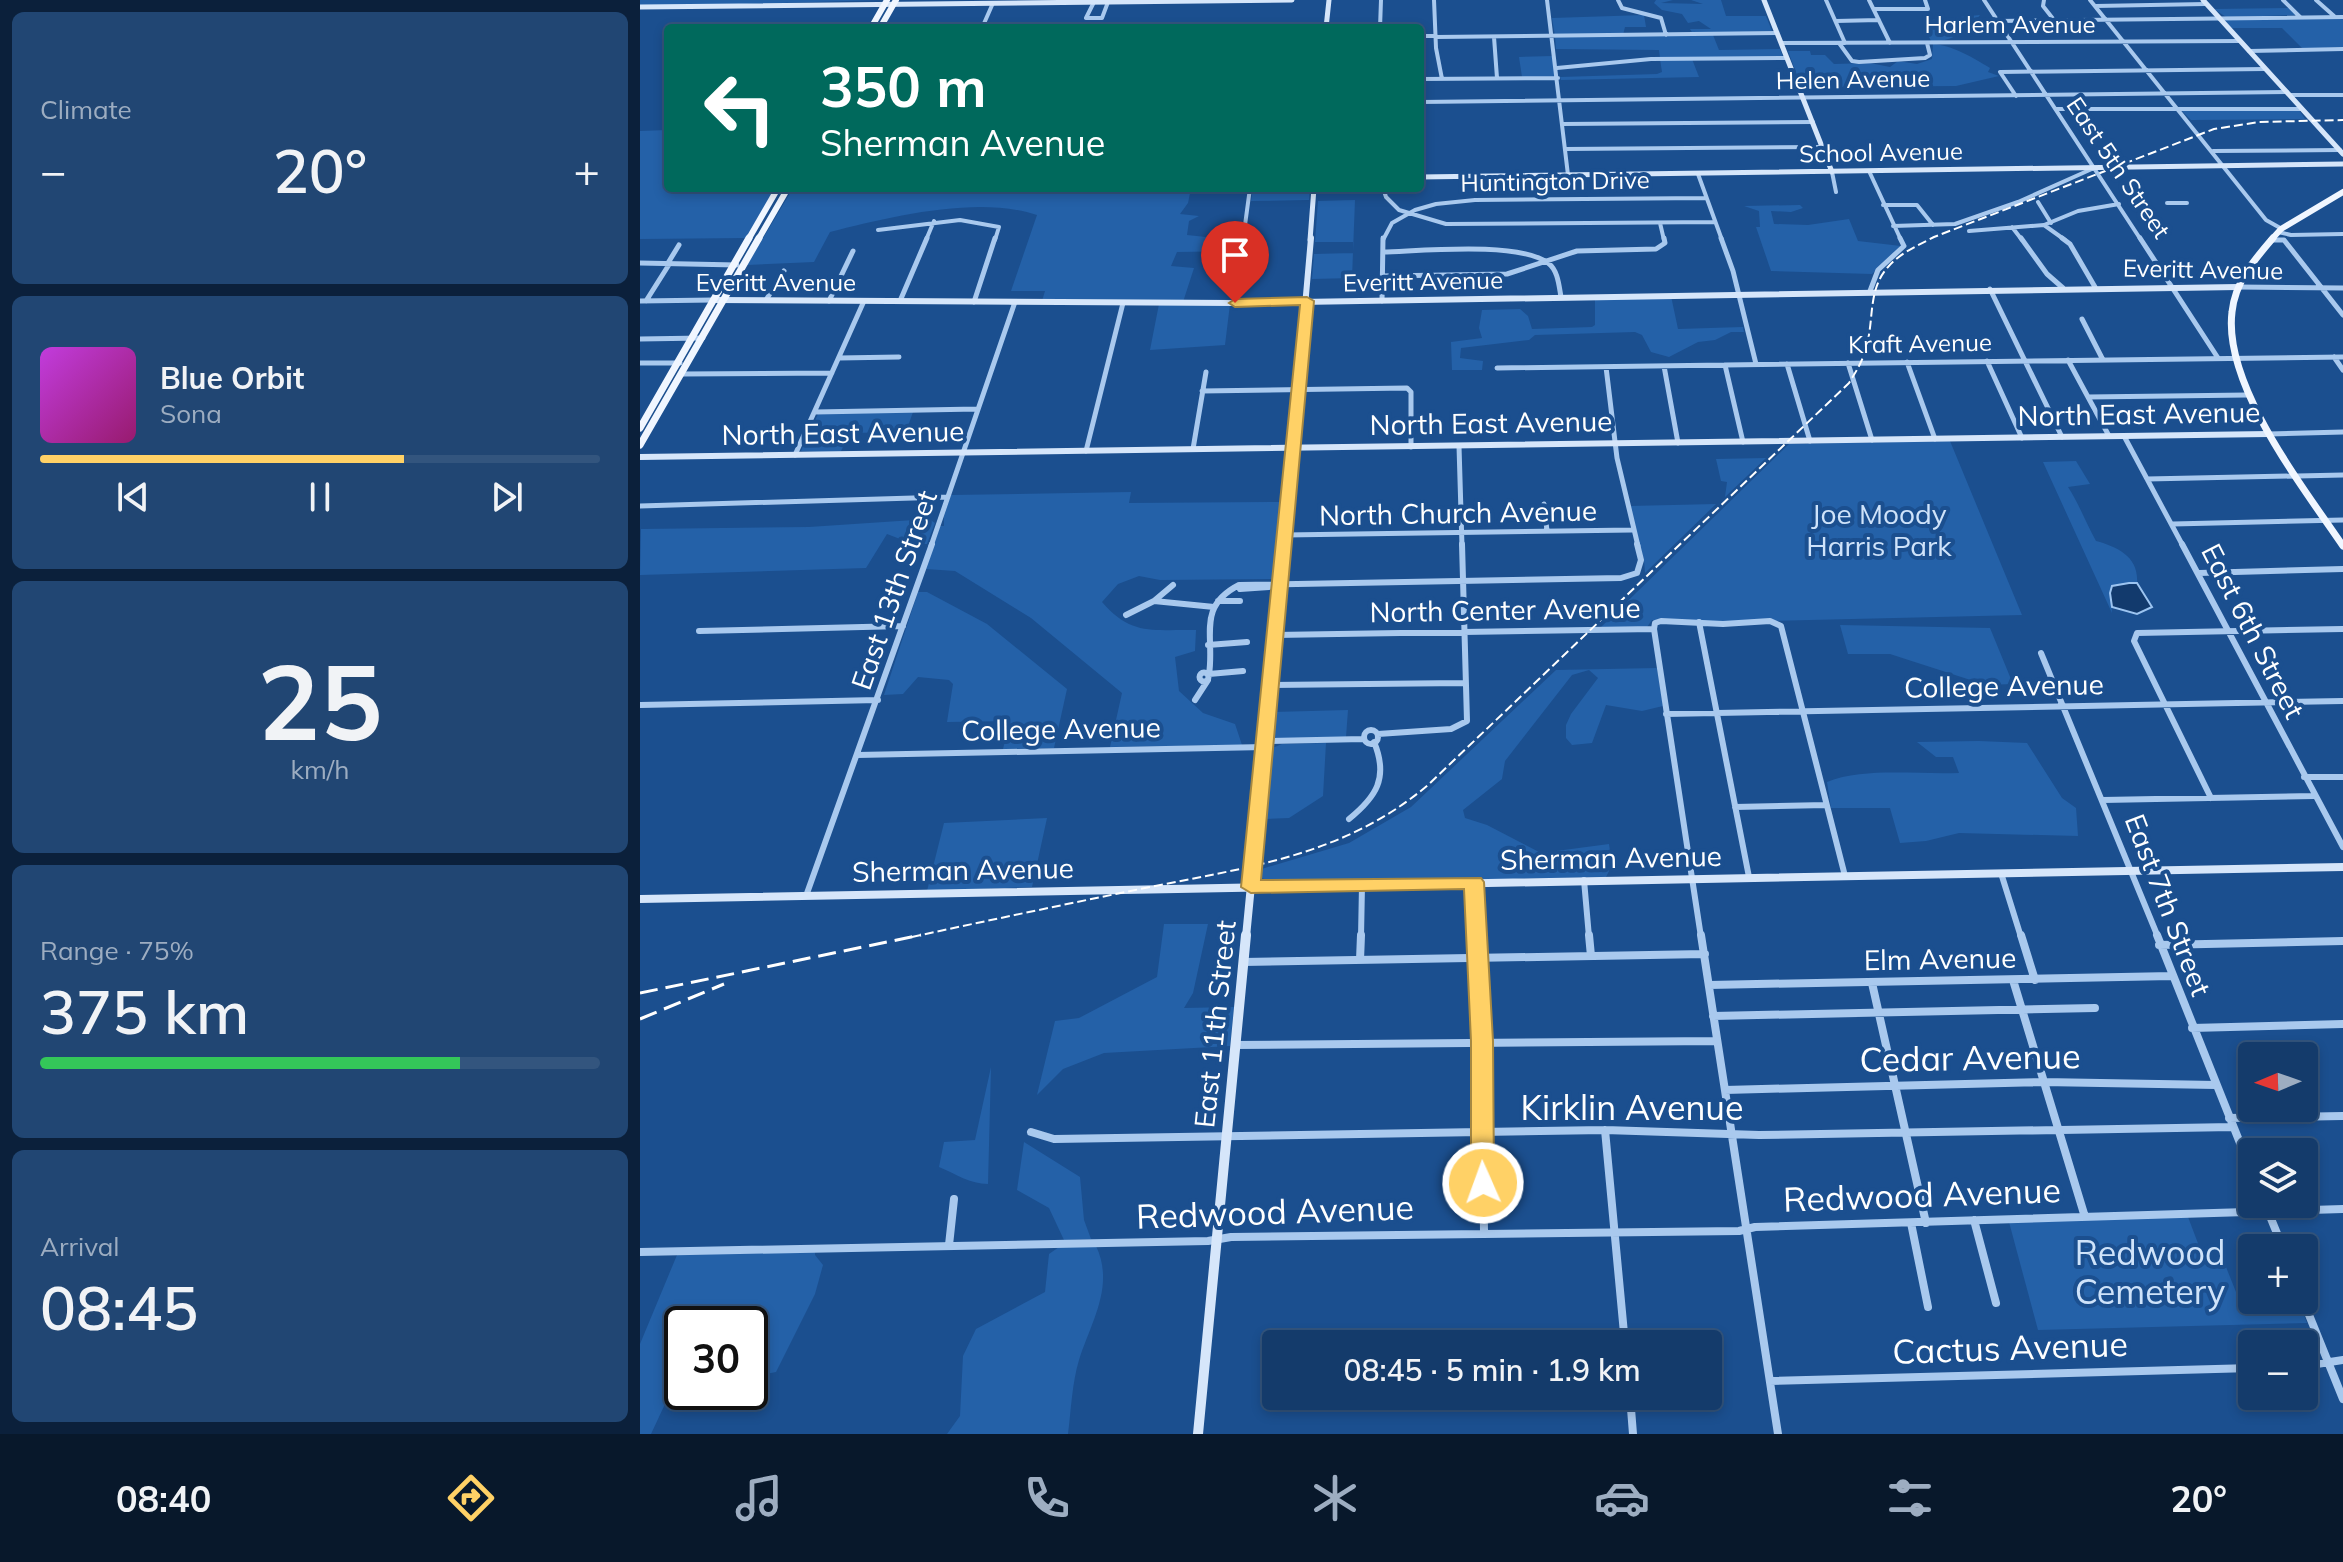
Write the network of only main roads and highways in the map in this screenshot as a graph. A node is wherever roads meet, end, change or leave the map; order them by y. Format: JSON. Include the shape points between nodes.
{"nodes":[{"id":1,"x":886,"y":2,"type":"edge"},
{"id":2,"x":894,"y":2,"type":"edge"},
{"id":3,"x":873,"y":24,"type":"edge"},
{"id":4,"x":882,"y":24,"type":"edge"},
{"id":5,"x":776,"y":192,"type":"edge"},
{"id":6,"x":786,"y":192,"type":"edge"},
{"id":7,"x":2343,"y":192,"type":"edge"},
{"id":8,"x":674,"y":366,"type":"junction"},
{"id":9,"x":682,"y":374,"type":"junction"},
{"id":10,"x":667,"y":379,"type":"junction"},
{"id":11,"x":655,"y":410,"type":"junction"},
{"id":12,"x":640,"y":428,"type":"edge"},
{"id":13,"x":640,"y":445,"type":"edge"},
{"id":14,"x":2343,"y":546,"type":"edge"}],
"edges":[{"from":1,"to":3,"type":"main road"},
{"from":2,"to":4,"type":"main road"},
{"from":5,"to":8,"type":"main road"},
{"from":6,"to":9,"type":"main road"},
{"from":7,"to":14,"type":"main road","via":[[2270,240],[2247,268],[2231,321],[2234,358],[2247,395]]},
{"from":8,"to":9,"type":"main road"},
{"from":8,"to":10,"type":"main road"},
{"from":9,"to":10,"type":"main road"},
{"from":9,"to":11,"type":"main road"},
{"from":10,"to":11,"type":"main road"},
{"from":11,"to":12,"type":"main road"},
{"from":11,"to":13,"type":"main road"}]}
